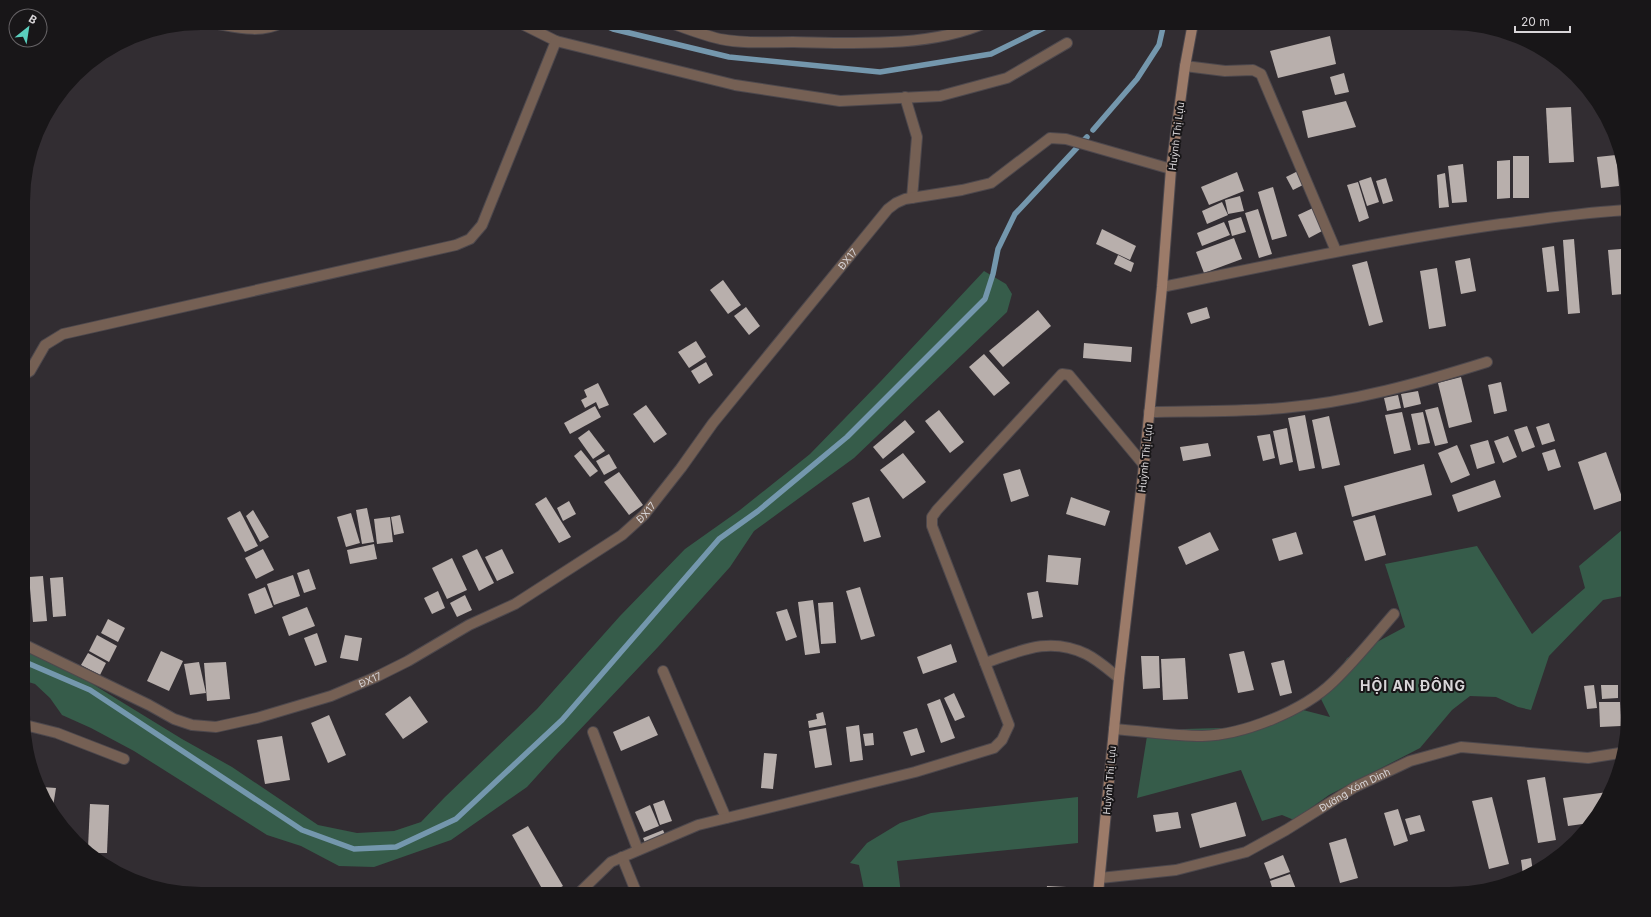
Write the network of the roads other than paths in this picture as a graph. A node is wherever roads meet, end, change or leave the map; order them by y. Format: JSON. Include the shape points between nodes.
{"nodes":[{"id":1,"x":534,"y":30,"type":"edge"},
{"id":2,"x":693,"y":30,"type":"edge"},
{"id":3,"x":966,"y":30,"type":"edge"},
{"id":4,"x":1192,"y":30,"type":"edge"},
{"id":5,"x":556,"y":41,"type":"junction"},
{"id":6,"x":1067,"y":43,"type":"dead end"},
{"id":7,"x":1185,"y":66,"type":"junction"},
{"id":8,"x":905,"y":97,"type":"junction"},
{"id":9,"x":1171,"y":169,"type":"junction"},
{"id":10,"x":912,"y":198,"type":"junction"},
{"id":11,"x":1621,"y":210,"type":"edge"},
{"id":12,"x":1336,"y":251,"type":"junction"},
{"id":13,"x":1162,"y":287,"type":"junction"},
{"id":14,"x":1487,"y":362,"type":"dead end"},
{"id":15,"x":30,"y":371,"type":"edge"},
{"id":16,"x":1149,"y":412,"type":"junction"},
{"id":17,"x":1144,"y":466,"type":"junction"},
{"id":18,"x":1394,"y":614,"type":"dead end"},
{"id":19,"x":30,"y":648,"type":"edge"},
{"id":20,"x":985,"y":663,"type":"junction"},
{"id":21,"x":664,"y":671,"type":"dead end"},
{"id":22,"x":1119,"y":678,"type":"junction"},
{"id":23,"x":30,"y":726,"type":"edge"},
{"id":24,"x":1114,"y":729,"type":"junction"},
{"id":25,"x":593,"y":732,"type":"dead end"},
{"id":26,"x":1617,"y":754,"type":"edge"},
{"id":27,"x":124,"y":759,"type":"dead end"},
{"id":28,"x":726,"y":818,"type":"junction"},
{"id":29,"x":638,"y":850,"type":"junction"},
{"id":30,"x":622,"y":857,"type":"junction"},
{"id":31,"x":1100,"y":878,"type":"junction"},
{"id":32,"x":585,"y":887,"type":"edge"},
{"id":33,"x":634,"y":887,"type":"edge"},
{"id":34,"x":1099,"y":887,"type":"edge"}],
"edges":[{"from":1,"to":5,"type":"street"},
{"from":2,"to":3,"type":"street","via":[[721,39],[744,41],[845,43],[922,40]]},
{"from":4,"to":7,"type":"street","name":"Huỳnh Thị Lựu"},
{"from":5,"to":8,"type":"street","via":[[735,85],[840,101]]},
{"from":5,"to":15,"type":"street","via":[[482,225],[470,239],[456,245],[63,334],[45,345]]},
{"from":6,"to":8,"type":"street","via":[[1006,78],[940,96]]},
{"from":7,"to":9,"type":"street","name":"Huỳnh Thị Lựu"},
{"from":7,"to":12,"type":"street","via":[[1225,71],[1253,70],[1261,74]]},
{"from":8,"to":10,"type":"street","via":[[917,137]]},
{"from":9,"to":10,"type":"street","name":"ĐX17","via":[[1057,137],[1050,138],[991,183]]},
{"from":9,"to":13,"type":"street","name":"Huỳnh Thị Lựu"},
{"from":10,"to":19,"type":"street","name":"ĐX17","via":[[896,203],[888,209],[713,423],[644,514],[622,534],[515,604],[469,625],[408,661],[331,696],[216,727],[192,725],[174,719]]},
{"from":11,"to":12,"type":"street","via":[[1598,211],[1439,233]]},
{"from":12,"to":13,"type":"street"},
{"from":13,"to":16,"type":"street","name":"Huỳnh Thị Lựu"},
{"from":14,"to":16,"type":"street","via":[[1391,390],[1322,404],[1246,410]]},
{"from":16,"to":17,"type":"street","name":"Huỳnh Thị Lựu"},
{"from":17,"to":20,"type":"street","via":[[1069,376],[1062,374],[937,510],[932,517],[932,526]]},
{"from":17,"to":22,"type":"street","name":"Huỳnh Thị Lựu"},
{"from":18,"to":24,"type":"street","via":[[1333,683],[1304,704],[1266,722],[1223,734],[1202,736]]},
{"from":20,"to":22,"type":"street","via":[[1036,646],[1062,646],[1086,655]]},
{"from":20,"to":28,"type":"street","via":[[1009,725],[1002,740],[994,748],[915,772]]},
{"from":21,"to":28,"type":"street"},
{"from":22,"to":24,"type":"street","name":"Huỳnh Thị Lựu"},
{"from":23,"to":27,"type":"street","via":[[57,733]]},
{"from":24,"to":31,"type":"street","name":"Huỳnh Thị Lựu"},
{"from":25,"to":29,"type":"street"},
{"from":26,"to":31,"type":"street","name":"Đường Xóm Dinh","via":[[1588,758],[1461,747],[1410,761],[1355,787],[1246,852],[1176,870]]},
{"from":28,"to":29,"type":"street","via":[[698,825]]},
{"from":29,"to":30,"type":"street"},
{"from":30,"to":32,"type":"street","via":[[611,862]]},
{"from":30,"to":33,"type":"street"},
{"from":31,"to":34,"type":"street","name":"Huỳnh Thị Lựu"}]}
